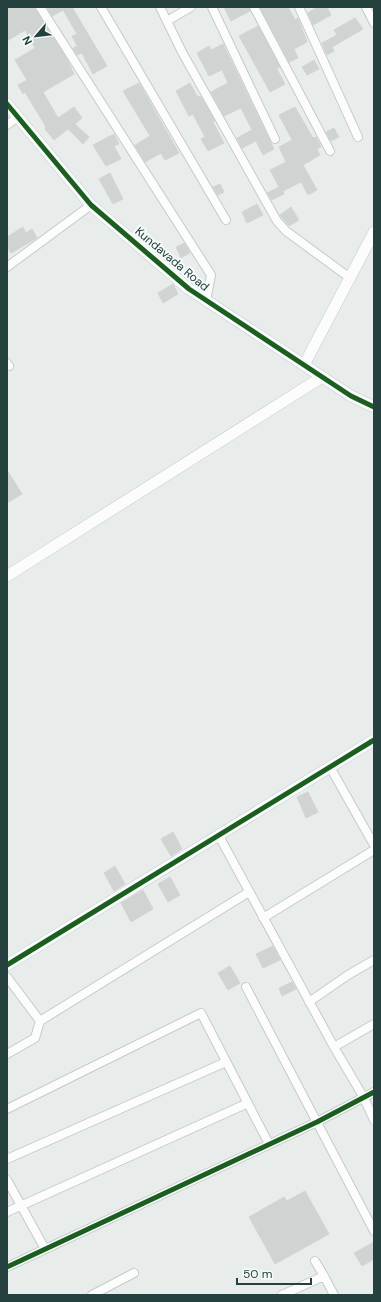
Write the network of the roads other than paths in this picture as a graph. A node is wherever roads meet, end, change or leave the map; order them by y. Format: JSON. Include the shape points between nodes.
{"nodes":[{"id":1,"x":40,"y":7,"type":"edge"},
{"id":2,"x":102,"y":7,"type":"edge"},
{"id":3,"x":160,"y":7,"type":"edge"},
{"id":4,"x":191,"y":7,"type":"edge"},
{"id":5,"x":212,"y":7,"type":"edge"},
{"id":6,"x":254,"y":7,"type":"edge"},
{"id":7,"x":299,"y":7,"type":"edge"},
{"id":8,"x":366,"y":7,"type":"edge"},
{"id":9,"x":167,"y":20,"type":"junction"},
{"id":10,"x":374,"y":23,"type":"edge"},
{"id":11,"x":7,"y":104,"type":"edge"},
{"id":12,"x":18,"y":117,"type":"junction"},
{"id":13,"x":7,"y":125,"type":"edge"},
{"id":14,"x":358,"y":137,"type":"dead end"},
{"id":15,"x":275,"y":139,"type":"dead end"},
{"id":16,"x":330,"y":151,"type":"dead end"},
{"id":17,"x":91,"y":204,"type":"junction"},
{"id":18,"x":226,"y":220,"type":"dead end"},
{"id":19,"x":374,"y":232,"type":"edge"},
{"id":20,"x":7,"y":267,"type":"edge"},
{"id":21,"x":350,"y":278,"type":"junction"},
{"id":22,"x":206,"y":301,"type":"junction"},
{"id":23,"x":304,"y":365,"type":"junction"},
{"id":24,"x":322,"y":376,"type":"junction"},
{"id":25,"x":374,"y":407,"type":"edge"},
{"id":26,"x":7,"y":576,"type":"edge"},
{"id":27,"x":374,"y":740,"type":"edge"},
{"id":28,"x":330,"y":767,"type":"junction"},
{"id":29,"x":219,"y":836,"type":"junction"},
{"id":30,"x":374,"y":845,"type":"edge"},
{"id":31,"x":374,"y":850,"type":"edge"},
{"id":32,"x":249,"y":892,"type":"junction"},
{"id":33,"x":263,"y":918,"type":"junction"},
{"id":34,"x":374,"y":960,"type":"edge"},
{"id":35,"x":7,"y":965,"type":"edge"},
{"id":36,"x":7,"y":976,"type":"edge"},
{"id":37,"x":246,"y":987,"type":"dead end"},
{"id":38,"x":309,"y":1002,"type":"junction"},
{"id":39,"x":40,"y":1021,"type":"junction"},
{"id":40,"x":374,"y":1024,"type":"edge"},
{"id":41,"x":334,"y":1047,"type":"junction"},
{"id":42,"x":7,"y":1054,"type":"edge"},
{"id":43,"x":226,"y":1062,"type":"junction"},
{"id":44,"x":374,"y":1092,"type":"edge"},
{"id":45,"x":364,"y":1098,"type":"junction"},
{"id":46,"x":248,"y":1103,"type":"junction"},
{"id":47,"x":7,"y":1109,"type":"edge"},
{"id":48,"x":374,"y":1120,"type":"edge"},
{"id":49,"x":317,"y":1122,"type":"junction"},
{"id":50,"x":269,"y":1144,"type":"junction"},
{"id":51,"x":7,"y":1158,"type":"edge"},
{"id":52,"x":7,"y":1180,"type":"edge"},
{"id":53,"x":21,"y":1205,"type":"junction"},
{"id":54,"x":7,"y":1212,"type":"edge"},
{"id":55,"x":374,"y":1231,"type":"edge"},
{"id":56,"x":44,"y":1249,"type":"junction"},
{"id":57,"x":315,"y":1261,"type":"dead end"},
{"id":58,"x":7,"y":1267,"type":"edge"},
{"id":59,"x":134,"y":1273,"type":"dead end"},
{"id":60,"x":324,"y":1276,"type":"junction"},
{"id":61,"x":92,"y":1295,"type":"edge"},
{"id":62,"x":282,"y":1295,"type":"edge"},
{"id":63,"x":334,"y":1295,"type":"edge"}],
"edges":[{"from":1,"to":22,"type":"street","via":[[211,274]]},
{"from":2,"to":18,"type":"street"},
{"from":3,"to":9,"type":"street"},
{"from":4,"to":9,"type":"street"},
{"from":5,"to":15,"type":"street"},
{"from":6,"to":16,"type":"street"},
{"from":7,"to":14,"type":"street"},
{"from":8,"to":10,"type":"street"},
{"from":9,"to":21,"type":"street","via":[[182,52],[277,221],[286,231]]},
{"from":11,"to":12,"type":"street","name":"Kundavada Road"},
{"from":12,"to":13,"type":"street"},
{"from":12,"to":17,"type":"street","name":"Kundavada Road"},
{"from":17,"to":20,"type":"street"},
{"from":17,"to":22,"type":"street","name":"Kundavada Road"},
{"from":19,"to":21,"type":"street"},
{"from":21,"to":23,"type":"street"},
{"from":22,"to":23,"type":"street","name":"Kundavada Road"},
{"from":23,"to":24,"type":"street","name":"Kundavada Road"},
{"from":24,"to":25,"type":"street","name":"Kundavada Road","via":[[351,396]]},
{"from":24,"to":26,"type":"street"},
{"from":27,"to":28,"type":"street"},
{"from":28,"to":29,"type":"street"},
{"from":28,"to":30,"type":"street"},
{"from":29,"to":32,"type":"street"},
{"from":29,"to":35,"type":"street"},
{"from":31,"to":33,"type":"street"},
{"from":32,"to":33,"type":"street"},
{"from":32,"to":39,"type":"street"},
{"from":33,"to":38,"type":"street"},
{"from":34,"to":38,"type":"street"},
{"from":36,"to":39,"type":"street"},
{"from":37,"to":49,"type":"street"},
{"from":38,"to":41,"type":"street"},
{"from":39,"to":42,"type":"street","via":[[35,1038]]},
{"from":40,"to":41,"type":"street"},
{"from":41,"to":45,"type":"street"},
{"from":43,"to":46,"type":"street"},
{"from":43,"to":47,"type":"street","via":[[201,1013]]},
{"from":43,"to":51,"type":"street"},
{"from":44,"to":45,"type":"street"},
{"from":45,"to":48,"type":"street"},
{"from":45,"to":49,"type":"street"},
{"from":46,"to":50,"type":"street"},
{"from":46,"to":53,"type":"street"},
{"from":49,"to":50,"type":"street"},
{"from":49,"to":55,"type":"street"},
{"from":50,"to":56,"type":"street"},
{"from":52,"to":53,"type":"street"},
{"from":53,"to":54,"type":"street"},
{"from":53,"to":56,"type":"street"},
{"from":56,"to":58,"type":"street"},
{"from":57,"to":60,"type":"street"},
{"from":59,"to":61,"type":"street"},
{"from":60,"to":62,"type":"street"},
{"from":60,"to":63,"type":"street"}]}
